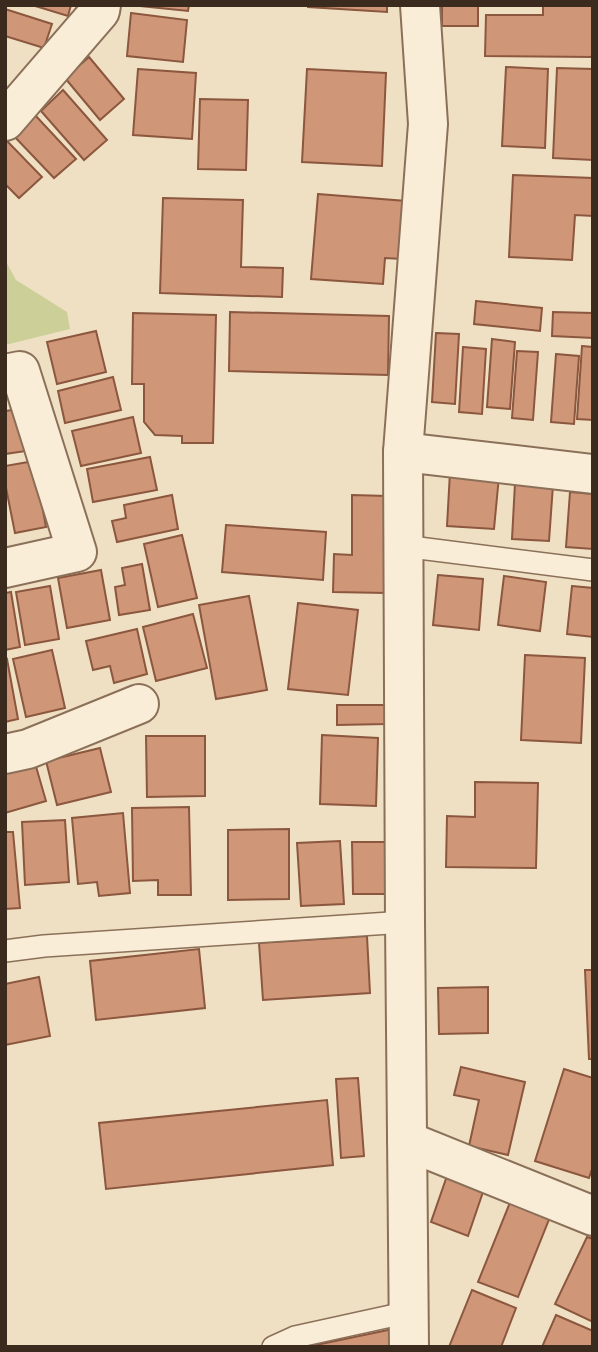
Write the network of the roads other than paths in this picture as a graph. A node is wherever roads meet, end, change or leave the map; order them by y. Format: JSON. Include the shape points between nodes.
{"nodes":[{"id":1,"x":101,"y":5,"type":"edge"},
{"id":2,"x":420,"y":5,"type":"edge"},
{"id":3,"x":5,"y":121,"type":"edge"},
{"id":4,"x":5,"y":374,"type":"edge"},
{"id":5,"x":403,"y":452,"type":"junction"},
{"id":6,"x":593,"y":474,"type":"edge"},
{"id":7,"x":404,"y":546,"type":"junction"},
{"id":8,"x":5,"y":568,"type":"edge"},
{"id":9,"x":593,"y":570,"type":"edge"},
{"id":10,"x":139,"y":704,"type":"dead end"},
{"id":11,"x":5,"y":754,"type":"edge"},
{"id":12,"x":405,"y":922,"type":"junction"},
{"id":13,"x":5,"y":951,"type":"edge"},
{"id":14,"x":407,"y":1141,"type":"junction"},
{"id":15,"x":593,"y":1216,"type":"edge"},
{"id":16,"x":409,"y":1330,"type":"edge"},
{"id":17,"x":273,"y":1347,"type":"edge"}],
"edges":[{"from":1,"to":3,"type":"street","via":[[100,12]]},
{"from":2,"to":5,"type":"street","via":[[428,124]]},
{"from":4,"to":8,"type":"street","via":[[20,371],[77,552]]},
{"from":5,"to":6,"type":"street"},
{"from":5,"to":7,"type":"street"},
{"from":7,"to":9,"type":"lane"},
{"from":7,"to":12,"type":"street"},
{"from":10,"to":11,"type":"street"},
{"from":12,"to":13,"type":"lane"},
{"from":12,"to":14,"type":"street"},
{"from":14,"to":15,"type":"street"},
{"from":14,"to":16,"type":"street"},
{"from":16,"to":17,"type":"lane","via":[[295,1337]]}]}
